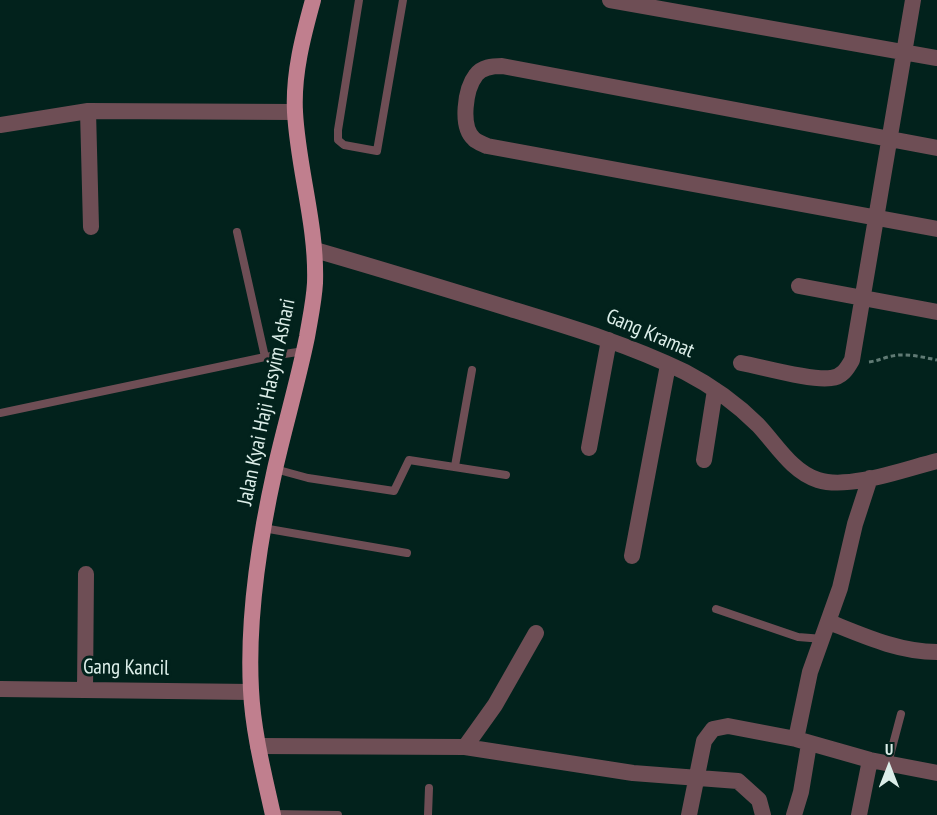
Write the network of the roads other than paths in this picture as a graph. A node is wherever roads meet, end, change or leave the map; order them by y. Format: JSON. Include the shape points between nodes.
{"nodes":[{"id":1,"x":313,"y":0,"type":"edge"},
{"id":2,"x":359,"y":0,"type":"edge"},
{"id":3,"x":403,"y":0,"type":"edge"},
{"id":4,"x":610,"y":0,"type":"edge"},
{"id":5,"x":913,"y":0,"type":"edge"},
{"id":6,"x":904,"y":53,"type":"junction"},
{"id":7,"x":937,"y":58,"type":"edge"},
{"id":8,"x":88,"y":111,"type":"junction"},
{"id":9,"x":295,"y":112,"type":"junction"},
{"id":10,"x":0,"y":125,"type":"edge"},
{"id":11,"x":890,"y":140,"type":"junction"},
{"id":12,"x":937,"y":148,"type":"edge"},
{"id":13,"x":877,"y":217,"type":"junction"},
{"id":14,"x":91,"y":227,"type":"dead end"},
{"id":15,"x":937,"y":229,"type":"edge"},
{"id":16,"x":237,"y":232,"type":"dead end"},
{"id":17,"x":315,"y":250,"type":"junction"},
{"id":18,"x":799,"y":286,"type":"dead end"},
{"id":19,"x":864,"y":298,"type":"junction"},
{"id":20,"x":937,"y":312,"type":"edge"},
{"id":21,"x":609,"y":340,"type":"junction"},
{"id":22,"x":304,"y":351,"type":"junction"},
{"id":23,"x":265,"y":357,"type":"junction"},
{"id":24,"x":741,"y":363,"type":"dead end"},
{"id":25,"x":668,"y":365,"type":"junction"},
{"id":26,"x":472,"y":370,"type":"dead end"},
{"id":27,"x":715,"y":390,"type":"junction"},
{"id":28,"x":0,"y":413,"type":"edge"},
{"id":29,"x":589,"y":448,"type":"dead end"},
{"id":30,"x":704,"y":460,"type":"dead end"},
{"id":31,"x":937,"y":461,"type":"edge"},
{"id":32,"x":455,"y":466,"type":"junction"},
{"id":33,"x":275,"y":470,"type":"junction"},
{"id":34,"x":506,"y":475,"type":"dead end"},
{"id":35,"x":870,"y":478,"type":"junction"},
{"id":36,"x":263,"y":528,"type":"junction"},
{"id":37,"x":407,"y":553,"type":"dead end"},
{"id":38,"x":632,"y":556,"type":"dead end"},
{"id":39,"x":86,"y":574,"type":"dead end"},
{"id":40,"x":716,"y":609,"type":"dead end"},
{"id":41,"x":829,"y":622,"type":"junction"},
{"id":42,"x":536,"y":633,"type":"dead end"},
{"id":43,"x":823,"y":639,"type":"junction"},
{"id":44,"x":937,"y":652,"type":"edge"},
{"id":45,"x":0,"y":689,"type":"edge"},
{"id":46,"x":85,"y":690,"type":"junction"},
{"id":47,"x":251,"y":692,"type":"junction"},
{"id":48,"x":901,"y":714,"type":"dead end"},
{"id":49,"x":803,"y":741,"type":"junction"},
{"id":50,"x":258,"y":746,"type":"junction"},
{"id":51,"x":465,"y":747,"type":"junction"},
{"id":52,"x":870,"y":760,"type":"junction"},
{"id":53,"x":888,"y":763,"type":"junction"},
{"id":54,"x":937,"y":773,"type":"edge"},
{"id":55,"x":697,"y":777,"type":"junction"},
{"id":56,"x":429,"y":788,"type":"dead end"},
{"id":57,"x":273,"y":814,"type":"edge"},
{"id":58,"x":338,"y":815,"type":"edge"},
{"id":59,"x":428,"y":815,"type":"edge"},
{"id":60,"x":689,"y":815,"type":"edge"},
{"id":61,"x":763,"y":815,"type":"edge"},
{"id":62,"x":794,"y":815,"type":"edge"},
{"id":63,"x":859,"y":815,"type":"edge"}],
"edges":[{"from":1,"to":9,"type":"main road","name":"Jalan Kyai Haji Hasyim Ashari","via":[[297,72]]},
{"from":2,"to":3,"type":"lane","via":[[338,140],[344,146],[376,152]]},
{"from":4,"to":6,"type":"street"},
{"from":5,"to":6,"type":"street"},
{"from":6,"to":7,"type":"street"},
{"from":6,"to":11,"type":"street"},
{"from":8,"to":9,"type":"street"},
{"from":8,"to":10,"type":"street"},
{"from":8,"to":14,"type":"street"},
{"from":9,"to":17,"type":"main road","name":"Jalan Kyai Haji Hasyim Ashari"},
{"from":11,"to":12,"type":"street"},
{"from":11,"to":13,"type":"street"},
{"from":11,"to":13,"type":"street","via":[[502,66],[488,67],[476,74],[465,114],[466,128],[474,140],[487,146]]},
{"from":13,"to":15,"type":"street"},
{"from":13,"to":19,"type":"street"},
{"from":16,"to":23,"type":"lane"},
{"from":17,"to":21,"type":"street","name":"Gang Kramat"},
{"from":17,"to":22,"type":"main road","name":"Jalan Kyai Haji Hasyim Ashari","via":[[315,285]]},
{"from":18,"to":19,"type":"street"},
{"from":19,"to":20,"type":"street"},
{"from":19,"to":24,"type":"street","via":[[846,372],[833,378],[817,378]]},
{"from":21,"to":25,"type":"street","name":"Gang Kramat"},
{"from":21,"to":29,"type":"street"},
{"from":22,"to":23,"type":"lane"},
{"from":22,"to":33,"type":"main road","name":"Jalan Kyai Haji Hasyim Ashari"},
{"from":23,"to":28,"type":"lane"},
{"from":25,"to":27,"type":"street","name":"Gang Kramat"},
{"from":25,"to":38,"type":"street"},
{"from":26,"to":32,"type":"lane"},
{"from":27,"to":30,"type":"street"},
{"from":27,"to":35,"type":"street","name":"Gang Kramat","via":[[736,404],[804,473],[816,480],[849,483]]},
{"from":31,"to":35,"type":"street","name":"Gang Kramat"},
{"from":32,"to":33,"type":"lane","via":[[409,460],[394,491]]},
{"from":32,"to":34,"type":"lane"},
{"from":33,"to":36,"type":"main road","name":"Jalan Kyai Haji Hasyim Ashari"},
{"from":35,"to":41,"type":"street"},
{"from":36,"to":37,"type":"lane"},
{"from":36,"to":47,"type":"main road","name":"Jalan Kyai Haji Hasyim Ashari","via":[[252,613]]},
{"from":39,"to":46,"type":"street"},
{"from":40,"to":43,"type":"lane","via":[[798,637]]},
{"from":41,"to":43,"type":"street"},
{"from":41,"to":44,"type":"street","via":[[883,643]]},
{"from":42,"to":51,"type":"street","via":[[495,705]]},
{"from":43,"to":49,"type":"street","via":[[810,672]]},
{"from":45,"to":46,"type":"street","name":"Gang Kancil"},
{"from":46,"to":47,"type":"street","name":"Gang Kancil"},
{"from":47,"to":50,"type":"main road","name":"Jalan Kyai Haji Hasyim Ashari"},
{"from":48,"to":53,"type":"lane"},
{"from":49,"to":52,"type":"street"},
{"from":49,"to":55,"type":"street","via":[[728,726],[713,729],[704,741]]},
{"from":49,"to":62,"type":"street","via":[[801,792]]},
{"from":50,"to":51,"type":"street"},
{"from":50,"to":57,"type":"main road","name":"Jalan Kyai Haji Hasyim Ashari"},
{"from":51,"to":55,"type":"street","via":[[633,773]]},
{"from":52,"to":53,"type":"street"},
{"from":52,"to":63,"type":"street"},
{"from":53,"to":54,"type":"street"},
{"from":55,"to":60,"type":"street"},
{"from":55,"to":61,"type":"street","via":[[738,781],[759,800]]},
{"from":56,"to":59,"type":"lane"},
{"from":57,"to":58,"type":"lane"}]}
